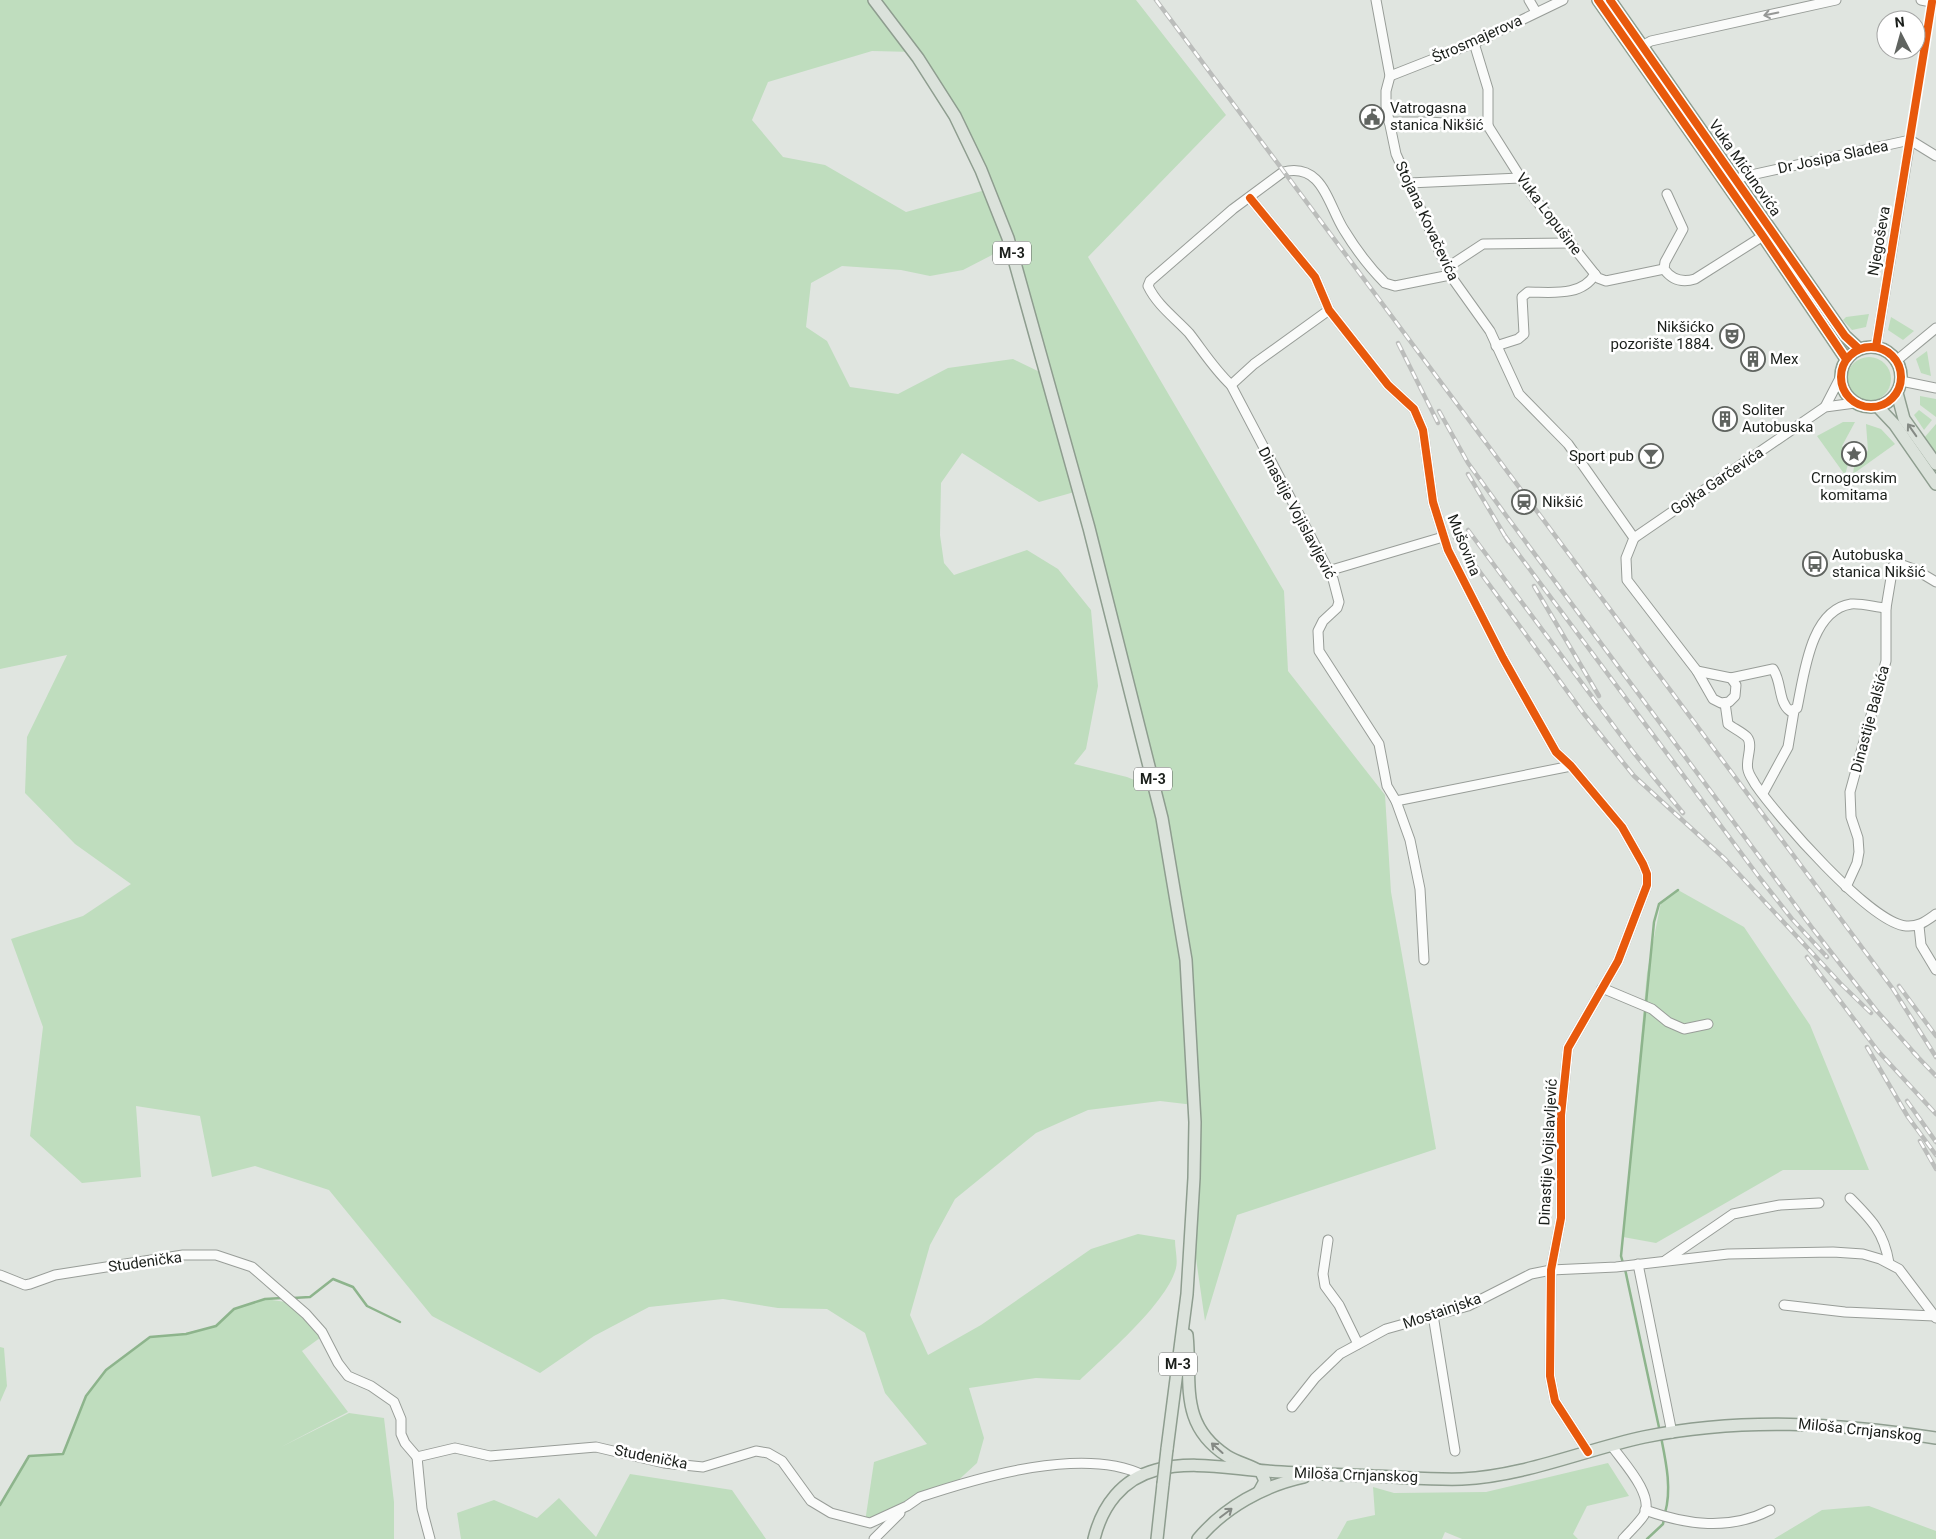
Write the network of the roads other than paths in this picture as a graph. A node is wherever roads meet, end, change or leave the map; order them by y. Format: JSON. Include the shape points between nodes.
{"nodes":[{"id":1,"x":874,"y":0,"type":"edge"},
{"id":2,"x":1376,"y":0,"type":"edge"},
{"id":3,"x":1529,"y":0,"type":"edge"},
{"id":4,"x":1563,"y":0,"type":"edge"},
{"id":5,"x":1598,"y":0,"type":"edge"},
{"id":6,"x":1610,"y":0,"type":"edge"},
{"id":7,"x":1836,"y":0,"type":"edge"},
{"id":8,"x":1921,"y":0,"type":"edge"},
{"id":9,"x":1936,"y":3,"type":"edge"},
{"id":10,"x":1536,"y":12,"type":"junction"},
{"id":11,"x":1474,"y":43,"type":"junction"},
{"id":12,"x":1637,"y":48,"type":"junction"},
{"id":13,"x":1390,"y":76,"type":"junction"},
{"id":14,"x":1389,"y":122,"type":"junction"},
{"id":15,"x":1488,"y":126,"type":"junction"},
{"id":16,"x":1910,"y":140,"type":"junction"},
{"id":17,"x":1936,"y":156,"type":"edge"},
{"id":18,"x":1520,"y":178,"type":"junction"},
{"id":19,"x":1410,"y":183,"type":"junction"},
{"id":20,"x":1732,"y":183,"type":"junction"},
{"id":21,"x":1667,"y":194,"type":"dead end"},
{"id":22,"x":1250,"y":198,"type":"junction"},
{"id":23,"x":1763,"y":236,"type":"junction"},
{"id":24,"x":1571,"y":242,"type":"junction"},
{"id":25,"x":1664,"y":269,"type":"junction"},
{"id":26,"x":1449,"y":271,"type":"junction"},
{"id":27,"x":1595,"y":274,"type":"junction"},
{"id":28,"x":1329,"y":310,"type":"junction"},
{"id":29,"x":1936,"y":328,"type":"edge"},
{"id":30,"x":1496,"y":346,"type":"junction"},
{"id":31,"x":1876,"y":347,"type":"junction"},
{"id":32,"x":1859,"y":349,"type":"junction"},
{"id":33,"x":1846,"y":359,"type":"junction"},
{"id":34,"x":1896,"y":361,"type":"junction"},
{"id":35,"x":1840,"y":378,"type":"junction"},
{"id":36,"x":1901,"y":382,"type":"junction"},
{"id":37,"x":1231,"y":385,"type":"junction"},
{"id":38,"x":1936,"y":388,"type":"edge"},
{"id":39,"x":1897,"y":393,"type":"junction"},
{"id":40,"x":1855,"y":403,"type":"junction"},
{"id":41,"x":1826,"y":407,"type":"junction"},
{"id":42,"x":1878,"y":407,"type":"junction"},
{"id":43,"x":1936,"y":464,"type":"edge"},
{"id":44,"x":1936,"y":484,"type":"edge"},
{"id":45,"x":1443,"y":537,"type":"junction"},
{"id":46,"x":1634,"y":538,"type":"junction"},
{"id":47,"x":1328,"y":571,"type":"junction"},
{"id":48,"x":1936,"y":582,"type":"edge"},
{"id":49,"x":1886,"y":608,"type":"junction"},
{"id":50,"x":1697,"y":671,"type":"junction"},
{"id":51,"x":1731,"y":678,"type":"junction"},
{"id":52,"x":1725,"y":703,"type":"junction"},
{"id":53,"x":1794,"y":711,"type":"junction"},
{"id":54,"x":1571,"y":766,"type":"junction"},
{"id":55,"x":1763,"y":793,"type":"junction"},
{"id":56,"x":1396,"y":801,"type":"junction"},
{"id":57,"x":1846,"y":887,"type":"junction"},
{"id":58,"x":1936,"y":914,"type":"edge"},
{"id":59,"x":1919,"y":926,"type":"junction"},
{"id":60,"x":1424,"y":960,"type":"dead end"},
{"id":61,"x":1936,"y":970,"type":"edge"},
{"id":62,"x":1602,"y":988,"type":"junction"},
{"id":63,"x":1708,"y":1024,"type":"dead end"},
{"id":64,"x":1850,"y":1198,"type":"dead end"},
{"id":65,"x":1819,"y":1203,"type":"dead end"},
{"id":66,"x":1328,"y":1240,"type":"dead end"},
{"id":67,"x":1663,"y":1261,"type":"junction"},
{"id":68,"x":1889,"y":1263,"type":"junction"},
{"id":69,"x":1636,"y":1264,"type":"junction"},
{"id":70,"x":1551,"y":1270,"type":"junction"},
{"id":71,"x":0,"y":1275,"type":"edge"},
{"id":72,"x":1784,"y":1305,"type":"dead end"},
{"id":73,"x":1433,"y":1315,"type":"junction"},
{"id":74,"x":1935,"y":1317,"type":"edge"},
{"id":75,"x":1184,"y":1322,"type":"junction"},
{"id":76,"x":1358,"y":1344,"type":"junction"},
{"id":77,"x":1292,"y":1407,"type":"dead end"},
{"id":78,"x":1668,"y":1433,"type":"junction"},
{"id":79,"x":1936,"y":1438,"type":"edge"},
{"id":80,"x":1611,"y":1446,"type":"junction"},
{"id":81,"x":1454,"y":1451,"type":"dead end"},
{"id":82,"x":1588,"y":1452,"type":"junction"},
{"id":83,"x":417,"y":1457,"type":"junction"},
{"id":84,"x":1259,"y":1470,"type":"junction"},
{"id":85,"x":1338,"y":1474,"type":"junction"},
{"id":86,"x":1143,"y":1475,"type":"junction"},
{"id":87,"x":1163,"y":1488,"type":"junction"},
{"id":88,"x":1259,"y":1492,"type":"junction"},
{"id":89,"x":908,"y":1506,"type":"junction"},
{"id":90,"x":1646,"y":1510,"type":"junction"},
{"id":91,"x":1770,"y":1510,"type":"dead end"},
{"id":92,"x":1095,"y":1538,"type":"edge"},
{"id":93,"x":430,"y":1539,"type":"edge"},
{"id":94,"x":874,"y":1539,"type":"edge"},
{"id":95,"x":1151,"y":1539,"type":"edge"},
{"id":96,"x":1157,"y":1539,"type":"edge"},
{"id":97,"x":1198,"y":1539,"type":"edge"},
{"id":98,"x":1623,"y":1539,"type":"edge"}],
"edges":[{"from":1,"to":75,"type":"main road","number":"M-3","via":[[918,58],[950,109],[977,161],[1004,227],[1077,483],[1158,796],[1180,914],[1191,1020],[1195,1151]]},
{"from":2,"to":13,"type":"street","name":"Stojana Kovačevića"},
{"from":3,"to":10,"type":"street"},
{"from":4,"to":10,"type":"street","name":"Štrosmajerova"},
{"from":5,"to":12,"type":"main road","name":"Vuka Mićunovića"},
{"from":6,"to":12,"type":"main road","name":"Vuka Mićunovića"},
{"from":7,"to":12,"type":"street","one_way":true,"via":[[1661,38]]},
{"from":8,"to":9,"type":"street"},
{"from":10,"to":11,"type":"street","name":"Štrosmajerova"},
{"from":11,"to":13,"type":"street","name":"Štrosmajerova"},
{"from":11,"to":15,"type":"street","via":[[1488,88]]},
{"from":12,"to":20,"type":"main road","name":"Vuka Mićunovića"},
{"from":13,"to":14,"type":"street","name":"Stojana Kovačevića","via":[[1386,91]]},
{"from":14,"to":15,"type":"street"},
{"from":14,"to":19,"type":"street","name":"Stojana Kovačevića","via":[[1396,154]]},
{"from":15,"to":18,"type":"street","name":"Vuka Lopušine"},
{"from":16,"to":17,"type":"street"},
{"from":16,"to":20,"type":"street","name":"Dr Josipa Sladea","via":[[1742,177]]},
{"from":16,"to":31,"type":"street","name":"Njegoševa"},
{"from":18,"to":19,"type":"street"},
{"from":18,"to":24,"type":"street","name":"Vuka Lopušine"},
{"from":19,"to":26,"type":"street","name":"Stojana Kovačevića"},
{"from":20,"to":23,"type":"main road","name":"Vuka Mićunovića"},
{"from":20,"to":32,"type":"main road","name":"Vuka Mićunovića","via":[[1842,331]]},
{"from":21,"to":25,"type":"street","via":[[1683,229]]},
{"from":22,"to":26,"type":"street","via":[[1283,172],[1307,172],[1323,189],[1343,230],[1385,283],[1395,286]]},
{"from":22,"to":28,"type":"street","via":[[1315,277]]},
{"from":22,"to":37,"type":"street","name":"Dinastije Vojislavljević","via":[[1233,209],[1148,286],[1208,362]]},
{"from":23,"to":25,"type":"street","via":[[1695,279],[1678,281]]},
{"from":23,"to":33,"type":"main road","name":"Vuka Mićunovića"},
{"from":24,"to":26,"type":"street","via":[[1483,244]]},
{"from":24,"to":27,"type":"street","name":"Vuka Lopušine"},
{"from":25,"to":27,"type":"street","via":[[1606,281]]},
{"from":26,"to":30,"type":"street","name":"Stojana Kovačevića","via":[[1490,331]]},
{"from":27,"to":30,"type":"street","via":[[1582,289],[1528,292],[1522,297],[1524,334],[1518,340]]},
{"from":28,"to":37,"type":"street","via":[[1254,364]]},
{"from":28,"to":45,"type":"street","name":"Mušovina","via":[[1388,385],[1410,403],[1420,418],[1433,502]]},
{"from":29,"to":34,"type":"street"},
{"from":30,"to":46,"type":"street","name":"Stojana Kovačevića","via":[[1519,394],[1568,444]]},
{"from":31,"to":32,"type":"main road"},
{"from":31,"to":34,"type":"main road","via":[[1891,354]]},
{"from":32,"to":33,"type":"main road"},
{"from":33,"to":35,"type":"main road"},
{"from":34,"to":36,"type":"main road","via":[[1900,367]]},
{"from":35,"to":40,"type":"main road","via":[[1842,388]]},
{"from":35,"to":41,"type":"street"},
{"from":36,"to":38,"type":"street"},
{"from":36,"to":39,"type":"main road"},
{"from":37,"to":47,"type":"street","name":"Dinastije Vojislavljević"},
{"from":39,"to":42,"type":"main road"},
{"from":43,"to":39,"type":"main road","one_way":true,"via":[[1904,419]]},
{"from":40,"to":41,"type":"street"},
{"from":40,"to":42,"type":"main road"},
{"from":41,"to":46,"type":"street","name":"Gojka Garčevića"},
{"from":42,"to":44,"type":"main road","via":[[1895,425]]},
{"from":45,"to":47,"type":"street"},
{"from":45,"to":54,"type":"street","name":"Mušovina","via":[[1503,658],[1556,752]]},
{"from":46,"to":50,"type":"street","via":[[1626,558],[1627,580]]},
{"from":47,"to":56,"type":"street","name":"Dinastije Vojislavljević","via":[[1339,602],[1318,631],[1319,651],[1379,744],[1388,786]]},
{"from":48,"to":49,"type":"street","name":"Dinastije Balšića","via":[[1897,562],[1893,566]]},
{"from":49,"to":53,"type":"street","via":[[1851,604],[1828,614],[1813,639]]},
{"from":49,"to":57,"type":"street","name":"Dinastije Balšića","via":[[1886,661],[1850,792],[1851,818],[1859,852]]},
{"from":50,"to":51,"type":"street"},
{"from":50,"to":52,"type":"street","via":[[1713,699]]},
{"from":51,"to":52,"type":"street","via":[[1736,685],[1735,696]]},
{"from":51,"to":53,"type":"street","via":[[1773,669],[1779,678],[1785,708]]},
{"from":52,"to":55,"type":"street","via":[[1728,724],[1747,737],[1750,744],[1748,771]]},
{"from":53,"to":55,"type":"street","via":[[1788,747]]},
{"from":54,"to":56,"type":"street"},
{"from":54,"to":62,"type":"street","name":"Dinastije Vojislavljević","via":[[1622,827],[1646,874],[1647,885],[1618,960]]},
{"from":55,"to":57,"type":"street"},
{"from":56,"to":60,"type":"street","via":[[1410,840],[1420,889]]},
{"from":57,"to":59,"type":"street","via":[[1884,917],[1903,926]]},
{"from":58,"to":59,"type":"street"},
{"from":59,"to":61,"type":"street","via":[[1921,945]]},
{"from":62,"to":63,"type":"street","via":[[1652,1008],[1668,1022],[1684,1029]]},
{"from":62,"to":70,"type":"street","name":"Dinastije Vojislavljević","via":[[1568,1048],[1561,1115],[1561,1218]]},
{"from":64,"to":68,"type":"street","via":[[1874,1222],[1886,1243]]},
{"from":65,"to":67,"type":"street","via":[[1780,1205],[1733,1214]]},
{"from":66,"to":76,"type":"street","via":[[1323,1274],[1325,1286],[1339,1305]]},
{"from":67,"to":68,"type":"street","via":[[1728,1254],[1833,1252],[1863,1254]]},
{"from":67,"to":69,"type":"street"},
{"from":68,"to":74,"type":"street","via":[[1899,1269]]},
{"from":69,"to":70,"type":"street","name":"Mostainjska"},
{"from":69,"to":78,"type":"street"},
{"from":70,"to":73,"type":"street","name":"Mostainjska","via":[[1531,1274],[1468,1306]]},
{"from":70,"to":82,"type":"street","name":"Dinastije Vojislavljević","via":[[1550,1376],[1555,1401]]},
{"from":71,"to":83,"type":"street","name":"Studenička","via":[[25,1285],[55,1274],[183,1255],[216,1255],[252,1267],[322,1332],[348,1376],[371,1386],[394,1402],[401,1419],[401,1434]]},
{"from":72,"to":74,"type":"street"},
{"from":73,"to":76,"type":"street","name":"Mostainjska","via":[[1386,1329]]},
{"from":73,"to":81,"type":"street"},
{"from":84,"to":75,"type":"main road","one_way":true,"via":[[1225,1455],[1198,1426],[1188,1397],[1188,1348]]},
{"from":75,"to":87,"type":"main road","number":"M-3","bridge":true},
{"from":76,"to":77,"type":"street","name":"Mostainjska","via":[[1340,1354]]},
{"from":78,"to":79,"type":"main road","name":"Miloša Crnjanskog","via":[[1782,1423],[1859,1427]]},
{"from":78,"to":80,"type":"main road","name":"Miloša Crnjanskog"},
{"from":80,"to":82,"type":"main road","name":"Miloša Crnjanskog"},
{"from":80,"to":90,"type":"street","via":[[1640,1486],[1647,1500]]},
{"from":82,"to":85,"type":"main road","name":"Miloša Crnjanskog","via":[[1478,1478]]},
{"from":83,"to":89,"type":"street","name":"Studenička","via":[[455,1448],[490,1456],[596,1447],[664,1463],[703,1467],[756,1451],[782,1461],[811,1501],[831,1513],[870,1523]]},
{"from":83,"to":93,"type":"street","via":[[422,1510]]},
{"from":84,"to":85,"type":"main road","name":"Miloša Crnjanskog"},
{"from":84,"to":86,"type":"main road","name":"Miloša Crnjanskog","via":[[1173,1467]]},
{"from":84,"to":88,"type":"main road","via":[[1265,1481]]},
{"from":85,"to":88,"type":"main road","via":[[1291,1480]]},
{"from":86,"to":89,"type":"street","name":"Studenička","via":[[1116,1467],[1054,1464],[945,1488],[920,1497]]},
{"from":86,"to":92,"type":"main road","name":"Miloša Crnjanskog","via":[[1110,1501],[1100,1519]]},
{"from":87,"to":95,"type":"main road"},
{"from":87,"to":96,"type":"main road","number":"M-3"},
{"from":97,"to":88,"type":"main road","one_way":true,"via":[[1226,1512]]},
{"from":89,"to":94,"type":"street"},
{"from":90,"to":91,"type":"street","via":[[1708,1526],[1757,1517]]},
{"from":90,"to":98,"type":"street"}]}
